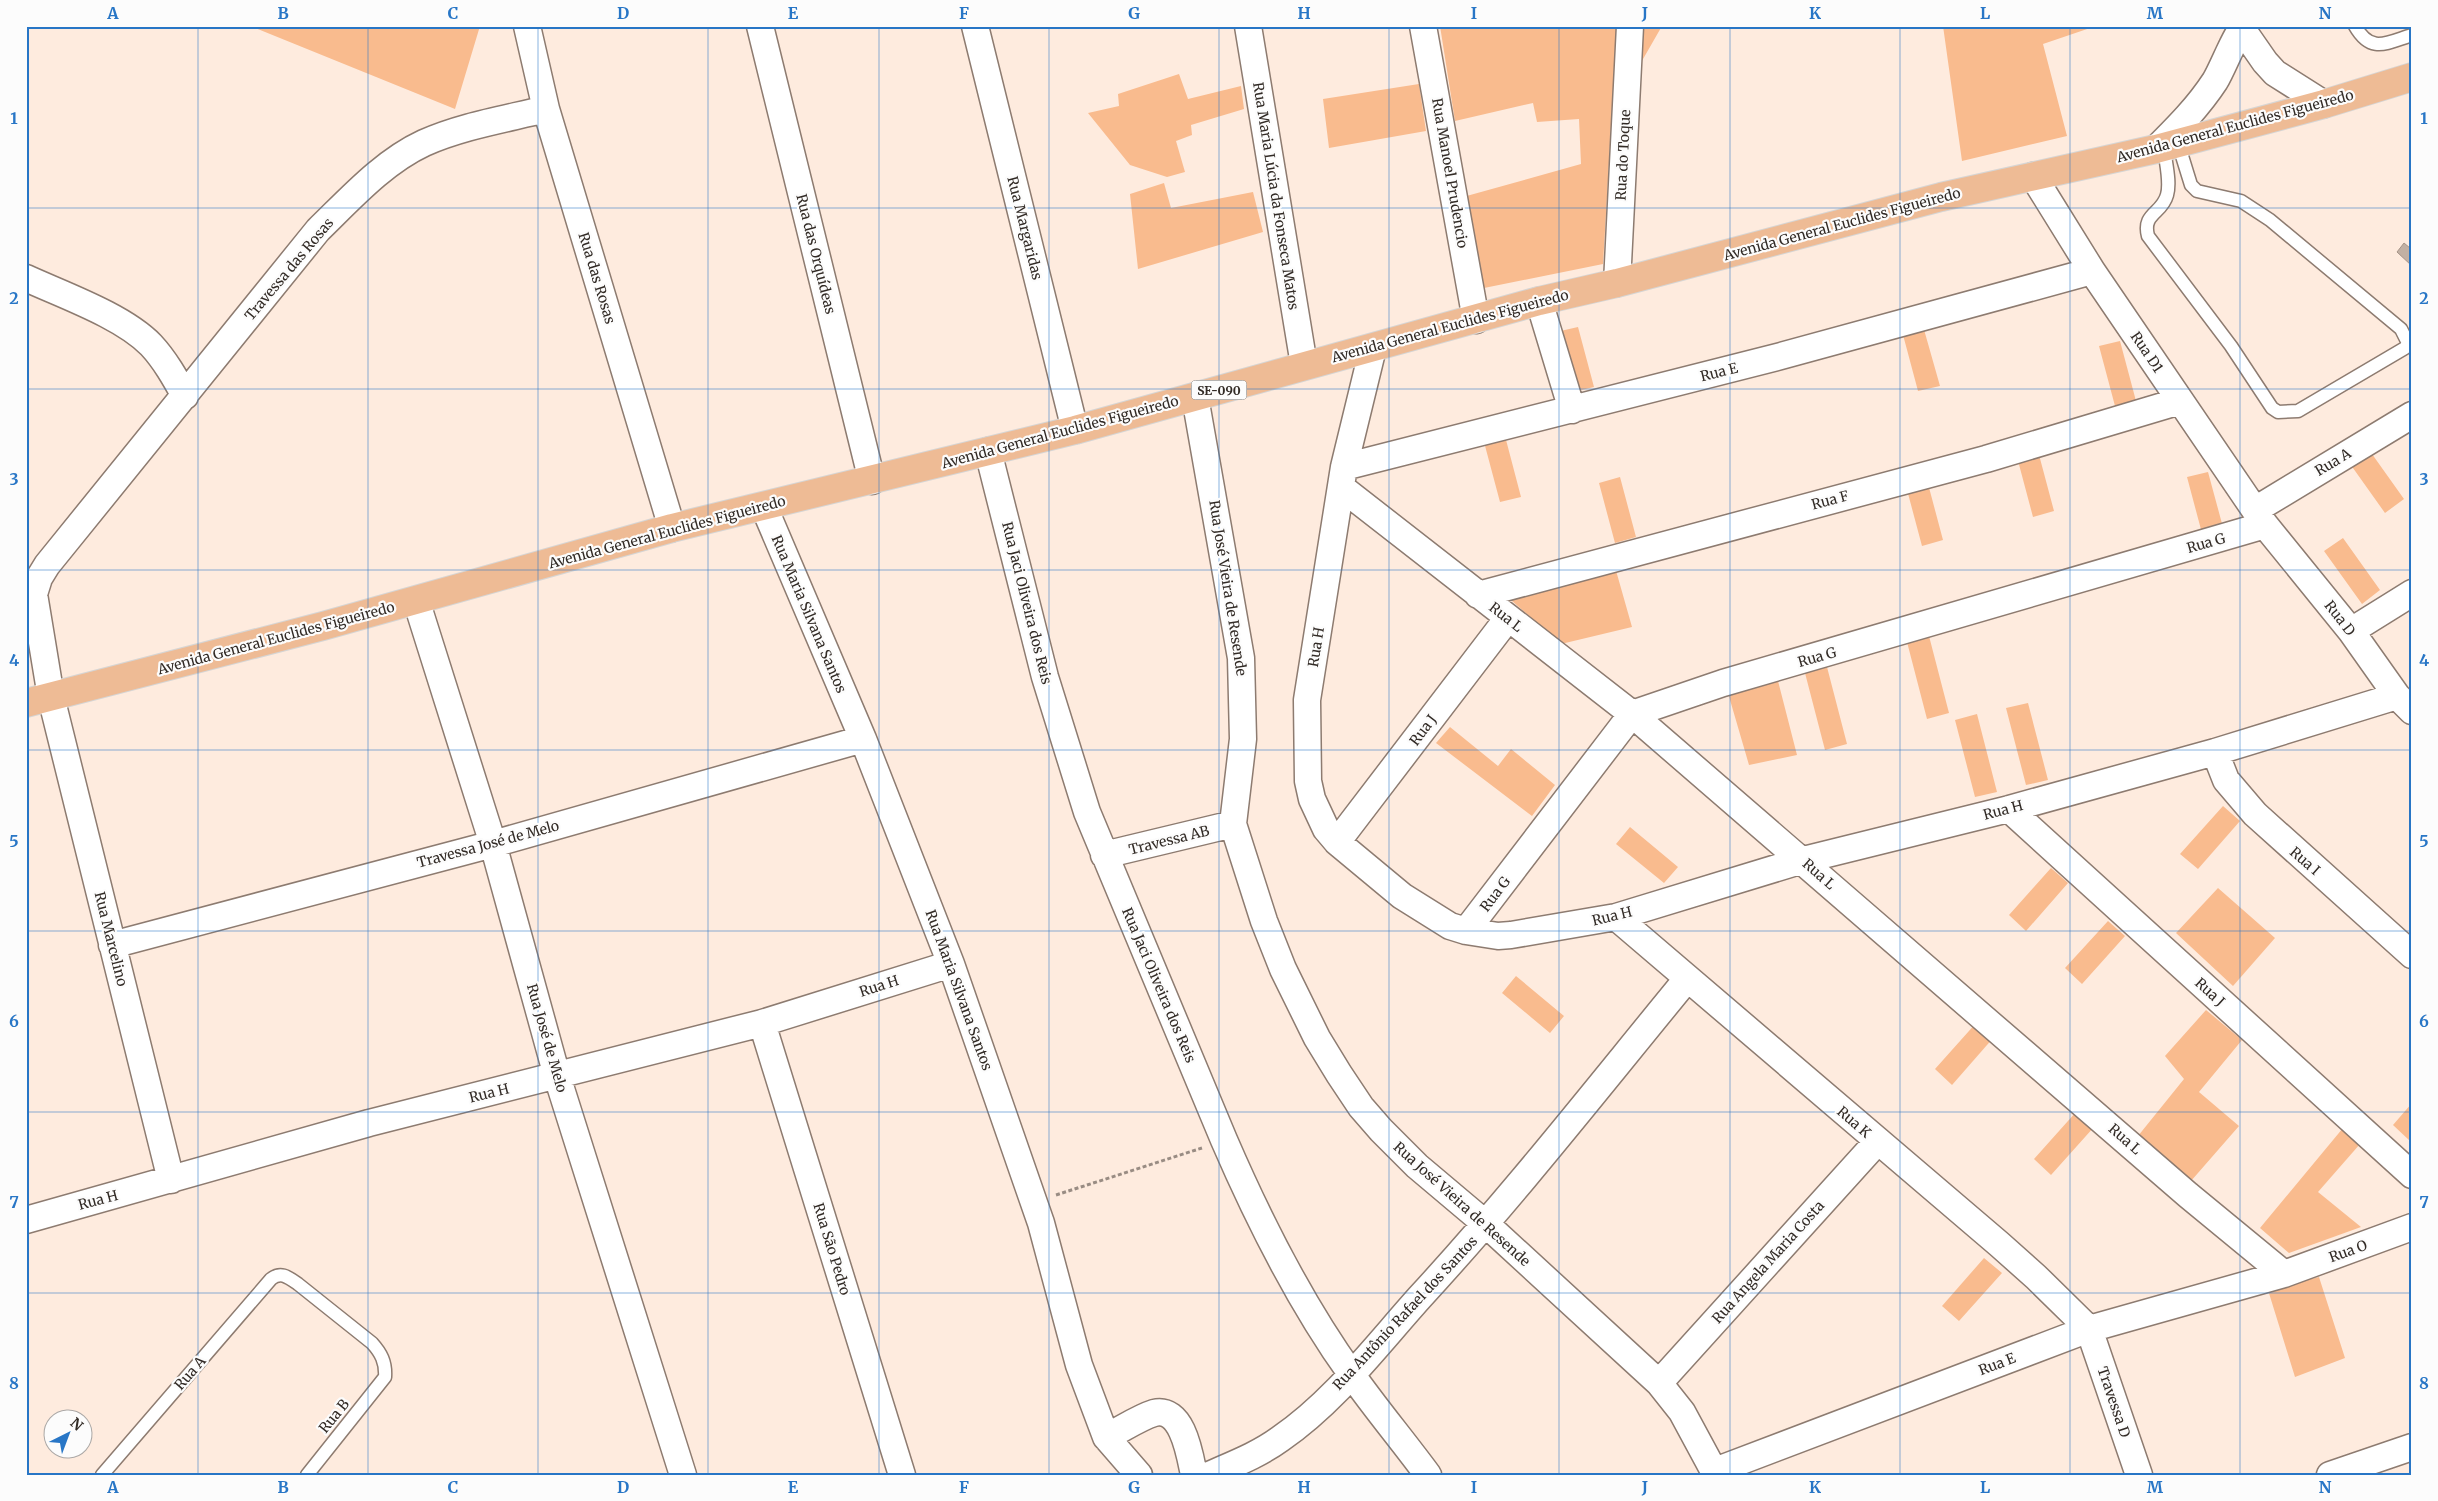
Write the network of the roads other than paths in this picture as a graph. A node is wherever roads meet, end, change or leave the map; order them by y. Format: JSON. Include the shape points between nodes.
{"nodes":[{"id":1,"x":527,"y":26,"type":"edge"},
{"id":2,"x":760,"y":26,"type":"edge"},
{"id":3,"x":975,"y":26,"type":"edge"},
{"id":4,"x":1248,"y":26,"type":"edge"},
{"id":5,"x":1423,"y":26,"type":"edge"},
{"id":6,"x":1630,"y":26,"type":"edge"},
{"id":7,"x":2355,"y":26,"type":"edge"},
{"id":8,"x":2242,"y":27,"type":"edge"},
{"id":9,"x":2412,"y":35,"type":"edge"},
{"id":10,"x":2412,"y":77,"type":"edge"},
{"id":11,"x":2324,"y":104,"type":"junction"},
{"id":12,"x":546,"y":109,"type":"junction"},
{"id":13,"x":2166,"y":146,"type":"junction"},
{"id":14,"x":2033,"y":176,"type":"junction"},
{"id":15,"x":2092,"y":271,"type":"junction"},
{"id":16,"x":26,"y":278,"type":"edge"},
{"id":17,"x":1617,"y":283,"type":"junction"},
{"id":18,"x":1539,"y":301,"type":"junction"},
{"id":19,"x":1476,"y":320,"type":"junction"},
{"id":20,"x":1373,"y":348,"type":"junction"},
{"id":21,"x":1304,"y":365,"type":"junction"},
{"id":22,"x":186,"y":396,"type":"junction"},
{"id":23,"x":1195,"y":397,"type":"junction"},
{"id":24,"x":2180,"y":401,"type":"junction"},
{"id":25,"x":1572,"y":410,"type":"junction"},
{"id":26,"x":2412,"y":415,"type":"edge"},
{"id":27,"x":1075,"y":430,"type":"junction"},
{"id":28,"x":988,"y":451,"type":"junction"},
{"id":29,"x":1343,"y":478,"type":"junction"},
{"id":30,"x":872,"y":481,"type":"junction"},
{"id":31,"x":764,"y":507,"type":"junction"},
{"id":32,"x":2260,"y":517,"type":"junction"},
{"id":33,"x":672,"y":528,"type":"junction"},
{"id":34,"x":2412,"y":593,"type":"edge"},
{"id":35,"x":1478,"y":595,"type":"junction"},
{"id":36,"x":416,"y":600,"type":"junction"},
{"id":37,"x":1508,"y":618,"type":"junction"},
{"id":38,"x":2351,"y":631,"type":"junction"},
{"id":39,"x":39,"y":700,"type":"edge"},
{"id":40,"x":2404,"y":704,"type":"edge"},
{"id":41,"x":1632,"y":714,"type":"junction"},
{"id":42,"x":863,"y":739,"type":"junction"},
{"id":43,"x":2215,"y":752,"type":"junction"},
{"id":44,"x":2009,"y":809,"type":"junction"},
{"id":45,"x":1233,"y":824,"type":"junction"},
{"id":46,"x":1338,"y":842,"type":"junction"},
{"id":47,"x":494,"y":844,"type":"junction"},
{"id":48,"x":1104,"y":856,"type":"junction"},
{"id":49,"x":1803,"y":860,"type":"junction"},
{"id":50,"x":1616,"y":917,"type":"junction"},
{"id":51,"x":1466,"y":932,"type":"junction"},
{"id":52,"x":112,"y":945,"type":"junction"},
{"id":53,"x":2412,"y":955,"type":"edge"},
{"id":54,"x":951,"y":964,"type":"junction"},
{"id":55,"x":1687,"y":979,"type":"junction"},
{"id":56,"x":762,"y":1023,"type":"junction"},
{"id":57,"x":557,"y":1076,"type":"junction"},
{"id":58,"x":1877,"y":1142,"type":"junction"},
{"id":59,"x":2412,"y":1175,"type":"edge"},
{"id":60,"x":171,"y":1180,"type":"junction"},
{"id":61,"x":26,"y":1220,"type":"edge"},
{"id":62,"x":1487,"y":1225,"type":"junction"},
{"id":63,"x":2412,"y":1227,"type":"edge"},
{"id":64,"x":2284,"y":1274,"type":"junction"},
{"id":65,"x":279,"y":1275,"type":"joint"},
{"id":66,"x":2089,"y":1330,"type":"junction"},
{"id":67,"x":1351,"y":1374,"type":"junction"},
{"id":68,"x":1659,"y":1382,"type":"junction"},
{"id":69,"x":1106,"y":1437,"type":"junction"},
{"id":70,"x":2410,"y":1455,"type":"edge"},
{"id":71,"x":1715,"y":1473,"type":"edge"},
{"id":72,"x":102,"y":1475,"type":"edge"},
{"id":73,"x":307,"y":1475,"type":"edge"},
{"id":74,"x":683,"y":1475,"type":"edge"},
{"id":75,"x":902,"y":1475,"type":"edge"},
{"id":76,"x":1139,"y":1475,"type":"edge"},
{"id":77,"x":1194,"y":1475,"type":"edge"},
{"id":78,"x":1209,"y":1475,"type":"edge"},
{"id":79,"x":1428,"y":1475,"type":"edge"},
{"id":80,"x":2138,"y":1475,"type":"edge"},
{"id":81,"x":2330,"y":1475,"type":"edge"}],
"edges":[{"from":1,"to":12,"type":"street","name":"Rua das Rosas"},
{"from":2,"to":30,"type":"street","name":"Rua das Orquídeas"},
{"from":3,"to":27,"type":"street","name":"Rua Margaridas"},
{"from":4,"to":21,"type":"street","name":"Rua Maria Lúcia da Fonseca Matos"},
{"from":5,"to":19,"type":"street","name":"Rua Manoel Prudencio"},
{"from":6,"to":17,"type":"street","name":"Rua do Toque"},
{"from":7,"to":9,"type":"lane","via":[[2372,44],[2380,45]]},
{"from":8,"to":11,"type":"street","via":[[2275,73]]},
{"from":8,"to":13,"type":"street","via":[[2224,66],[2205,96]]},
{"from":10,"to":11,"type":"main road","name":"Avenida General Euclides Figueiredo","number":"SE-090"},
{"from":11,"to":13,"type":"main road","name":"Avenida General Euclides Figueiredo","number":"SE-090"},
{"from":12,"to":22,"type":"street","name":"Travessa das Rosas","via":[[455,132],[424,143],[390,164],[318,230]]},
{"from":12,"to":33,"type":"street","name":"Rua das Rosas"},
{"from":13,"to":13,"type":"lane","via":[[2168,193],[2165,202],[2147,220],[2148,236],[2278,412],[2298,411],[2405,348],[2408,343],[2401,329],[2270,220],[2240,201],[2197,192]]},
{"from":13,"to":14,"type":"main road","name":"Avenida General Euclides Figueiredo","number":"SE-090"},
{"from":14,"to":15,"type":"street","name":"Rua D1"},
{"from":14,"to":17,"type":"main road","name":"Avenida General Euclides Figueiredo","number":"SE-090","via":[[1941,197]]},
{"from":15,"to":24,"type":"street","name":"Rua D1"},
{"from":15,"to":25,"type":"street","name":"Rua E"},
{"from":16,"to":22,"type":"street","via":[[138,334],[162,357]]},
{"from":17,"to":18,"type":"main road","name":"Avenida General Euclides Figueiredo","number":"SE-090"},
{"from":18,"to":19,"type":"main road","name":"Avenida General Euclides Figueiredo","number":"SE-090"},
{"from":18,"to":25,"type":"street"},
{"from":19,"to":20,"type":"main road","name":"Avenida General Euclides Figueiredo","number":"SE-090"},
{"from":20,"to":21,"type":"main road","name":"Avenida General Euclides Figueiredo","number":"SE-090"},
{"from":20,"to":29,"type":"street","name":"Rua H"},
{"from":21,"to":23,"type":"main road","name":"Avenida General Euclides Figueiredo","number":"SE-090"},
{"from":22,"to":39,"type":"street","name":"Travessa das Rosas","via":[[39,578],[34,594]]},
{"from":23,"to":27,"type":"main road","name":"Avenida General Euclides Figueiredo","number":"SE-090"},
{"from":23,"to":45,"type":"street","name":"Rua José Vieira de Resende","via":[[1241,658],[1243,739]]},
{"from":24,"to":32,"type":"street","name":"Rua D1"},
{"from":24,"to":35,"type":"street","name":"Rua F","via":[[1986,459]]},
{"from":25,"to":29,"type":"street","name":"Rua E"},
{"from":26,"to":32,"type":"street","name":"Rua A"},
{"from":27,"to":28,"type":"main road","name":"Avenida General Euclides Figueiredo","number":"SE-090"},
{"from":28,"to":30,"type":"main road","name":"Avenida General Euclides Figueiredo","number":"SE-090"},
{"from":28,"to":48,"type":"street","name":"Rua Jaci Oliveira dos Reis","via":[[1046,677],[1087,812]]},
{"from":29,"to":35,"type":"street","name":"Rua L"},
{"from":29,"to":46,"type":"street","name":"Rua H","via":[[1307,700],[1308,782],[1326,829]]},
{"from":30,"to":31,"type":"main road","name":"Avenida General Euclides Figueiredo","number":"SE-090"},
{"from":31,"to":33,"type":"main road","name":"Avenida General Euclides Figueiredo","number":"SE-090"},
{"from":31,"to":42,"type":"street","name":"Rua Maria Silvana Santos"},
{"from":32,"to":38,"type":"street","name":"Rua D"},
{"from":32,"to":41,"type":"street","name":"Rua G"},
{"from":33,"to":36,"type":"main road","name":"Avenida General Euclides Figueiredo","number":"SE-090"},
{"from":34,"to":38,"type":"street"},
{"from":35,"to":37,"type":"street","name":"Rua L"},
{"from":36,"to":39,"type":"main road","name":"Avenida General Euclides Figueiredo","number":"SE-090"},
{"from":36,"to":47,"type":"street","name":"Rua José de Melo"},
{"from":37,"to":41,"type":"street","name":"Rua L"},
{"from":37,"to":46,"type":"street","name":"Rua J"},
{"from":38,"to":40,"type":"street","name":"Rua D"},
{"from":39,"to":52,"type":"street","name":"Rua Marcelino"},
{"from":40,"to":43,"type":"street","name":"Rua H"},
{"from":41,"to":49,"type":"street","name":"Rua L"},
{"from":41,"to":51,"type":"street","name":"Rua G"},
{"from":42,"to":47,"type":"street","name":"Travessa José de Melo"},
{"from":42,"to":54,"type":"street","name":"Rua Maria Silvana Santos"},
{"from":43,"to":44,"type":"street","name":"Rua H"},
{"from":43,"to":53,"type":"street","name":"Rua I","via":[[2226,780],[2255,814]]},
{"from":44,"to":49,"type":"street","name":"Rua H"},
{"from":44,"to":59,"type":"street","name":"Rua J"},
{"from":45,"to":48,"type":"street","name":"Travessa AB"},
{"from":45,"to":62,"type":"street","name":"Rua José Vieira de Resende","via":[[1283,969],[1339,1074],[1361,1108],[1381,1130],[1417,1166]]},
{"from":46,"to":51,"type":"street","name":"Rua H","via":[[1402,896],[1434,917]]},
{"from":47,"to":52,"type":"street","name":"Travessa José de Melo"},
{"from":47,"to":57,"type":"street","name":"Rua José de Melo"},
{"from":48,"to":67,"type":"street","name":"Rua Jaci Oliveira dos Reis","via":[[1241,1179],[1289,1274]]},
{"from":49,"to":50,"type":"street","name":"Rua H"},
{"from":49,"to":64,"type":"street","name":"Rua L","via":[[2188,1195]]},
{"from":50,"to":51,"type":"street","name":"Rua H","via":[[1511,936]]},
{"from":50,"to":55,"type":"street","name":"Rua K"},
{"from":52,"to":60,"type":"street","name":"Rua Marcelino"},
{"from":54,"to":56,"type":"street","name":"Rua H"},
{"from":54,"to":69,"type":"street","name":"Rua Maria Silvana Santos","via":[[1034,1202],[1079,1365]]},
{"from":55,"to":58,"type":"street","name":"Rua K"},
{"from":55,"to":62,"type":"street","name":"Rua Antônio Rafael dos Santos"},
{"from":56,"to":57,"type":"street","name":"Rua H"},
{"from":56,"to":75,"type":"street","name":"Rua São Pedro"},
{"from":57,"to":60,"type":"street","name":"Rua H","via":[[368,1123]]},
{"from":57,"to":74,"type":"street","name":"Rua José de Melo"},
{"from":58,"to":66,"type":"street","name":"Rua K","via":[[2036,1277]]},
{"from":58,"to":68,"type":"street","name":"Rua Angela Maria Costa"},
{"from":60,"to":61,"type":"street","name":"Rua H"},
{"from":62,"to":67,"type":"street","name":"Rua Antônio Rafael dos Santos"},
{"from":62,"to":68,"type":"street","name":"Rua José Vieira de Resende"},
{"from":63,"to":64,"type":"street","name":"Rua O"},
{"from":64,"to":66,"type":"street","name":"Rua E"},
{"from":65,"to":72,"type":"lane","name":"Rua A","via":[[271,1280]]},
{"from":65,"to":73,"type":"lane","name":"Rua B","via":[[298,1284],[372,1343],[383,1359],[385,1376]]},
{"from":66,"to":71,"type":"street","name":"Rua E"},
{"from":66,"to":80,"type":"street","name":"Travessa D"},
{"from":67,"to":78,"type":"street","name":"Rua Antônio Rafael dos Santos","via":[[1308,1418],[1279,1440],[1249,1458]]},
{"from":67,"to":79,"type":"street","name":"Rua Jaci Oliveira dos Reis"},
{"from":68,"to":71,"type":"street","name":"Rua José Vieira de Resende","via":[[1682,1412]]},
{"from":69,"to":76,"type":"street","name":"Rua Maria Silvana Santos"},
{"from":69,"to":77,"type":"street","via":[[1152,1414],[1166,1414],[1182,1430]]},
{"from":70,"to":81,"type":"street"}]}
